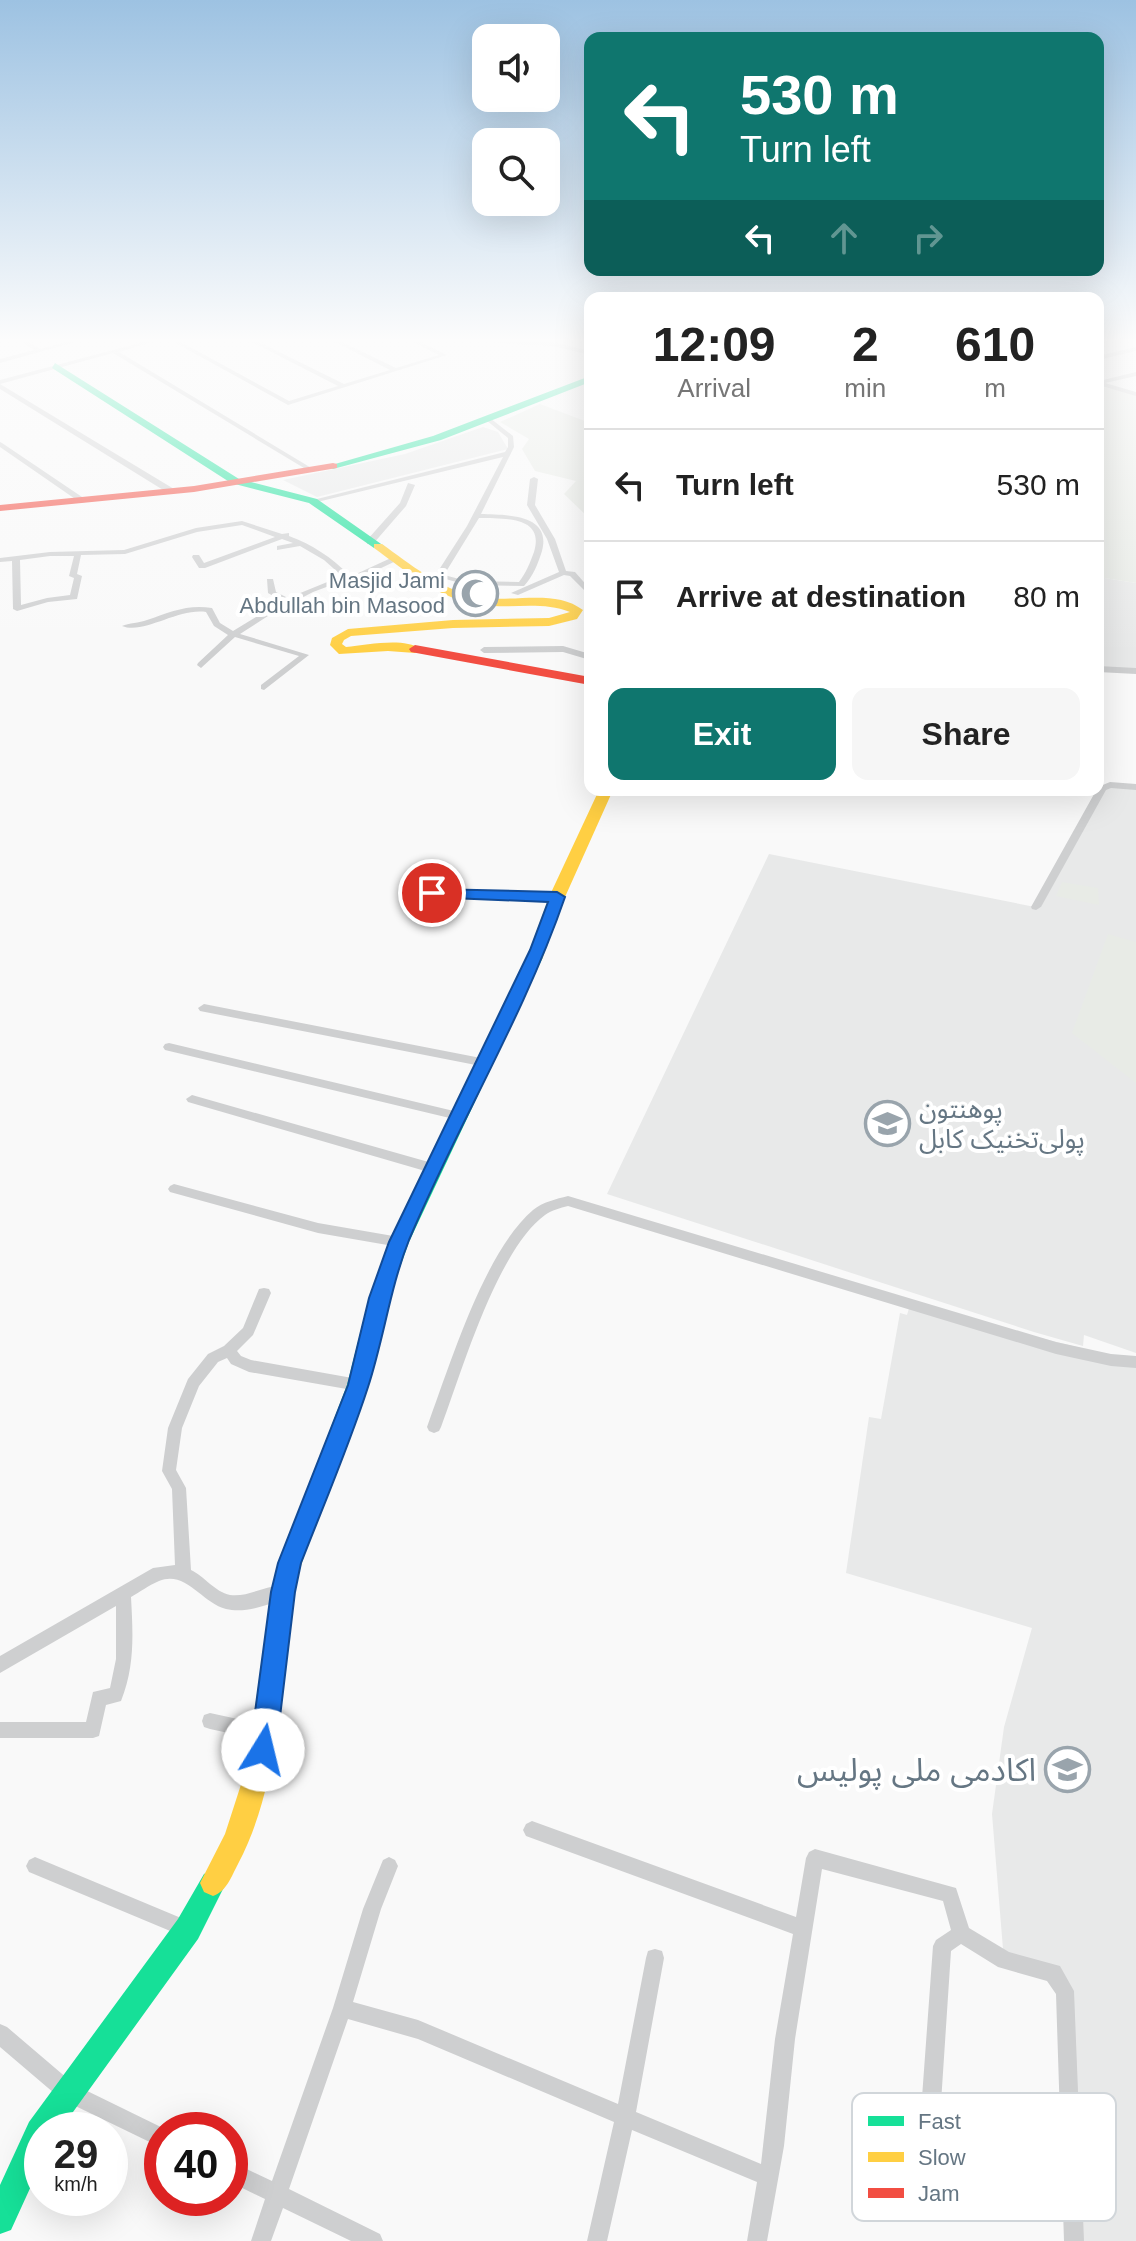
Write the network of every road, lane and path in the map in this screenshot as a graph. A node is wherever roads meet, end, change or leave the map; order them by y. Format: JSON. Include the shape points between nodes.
{"nodes":[{"id":1,"x":2,"y":446,"type":"edge"},
{"id":2,"x":98,"y":446,"type":"edge"},
{"id":3,"x":180,"y":446,"type":"edge"},
{"id":4,"x":270,"y":446,"type":"edge"},
{"id":5,"x":415,"y":446,"type":"edge"},
{"id":6,"x":510,"y":446,"type":"edge"},
{"id":7,"x":509,"y":453,"type":"junction"},
{"id":8,"x":311,"y":470,"type":"junction"},
{"id":9,"x":534,"y":479,"type":"dead end"},
{"id":10,"x":235,"y":481,"type":"junction"},
{"id":11,"x":411,"y":485,"type":"dead end"},
{"id":12,"x":171,"y":491,"type":"junction"},
{"id":13,"x":84,"y":501,"type":"junction"},
{"id":14,"x":313,"y":501,"type":"junction"},
{"id":15,"x":0,"y":508,"type":"edge"},
{"id":16,"x":476,"y":516,"type":"junction"},
{"id":17,"x":286,"y":535,"type":"junction"},
{"id":18,"x":370,"y":542,"type":"junction"},
{"id":19,"x":301,"y":543,"type":"junction"},
{"id":20,"x":280,"y":548,"type":"dead end"},
{"id":21,"x":78,"y":554,"type":"junction"},
{"id":22,"x":196,"y":557,"type":"dead end"},
{"id":23,"x":16,"y":559,"type":"junction"},
{"id":24,"x":0,"y":560,"type":"edge"},
{"id":25,"x":394,"y":560,"type":"junction"},
{"id":26,"x":563,"y":573,"type":"junction"},
{"id":27,"x":347,"y":577,"type":"junction"},
{"id":28,"x":270,"y":581,"type":"dead end"},
{"id":29,"x":584,"y":587,"type":"edge"},
{"id":30,"x":515,"y":593,"type":"dead end"},
{"id":31,"x":289,"y":602,"type":"junction"},
{"id":32,"x":126,"y":626,"type":"dead end"},
{"id":33,"x":235,"y":634,"type":"junction"},
{"id":34,"x":484,"y":650,"type":"dead end"},
{"id":35,"x":584,"y":655,"type":"edge"},
{"id":36,"x":1104,"y":664,"type":"edge"},
{"id":37,"x":201,"y":665,"type":"dead end"},
{"id":38,"x":1136,"y":668,"type":"edge"},
{"id":39,"x":1104,"y":669,"type":"edge"},
{"id":40,"x":584,"y":680,"type":"edge"},
{"id":41,"x":264,"y":687,"type":"dead end"},
{"id":42,"x":1104,"y":787,"type":"edge"},
{"id":43,"x":1136,"y":787,"type":"edge"},
{"id":44,"x":603,"y":796,"type":"edge"},
{"id":45,"x":1098,"y":796,"type":"edge"},
{"id":46,"x":432,"y":893,"type":"dead end"},
{"id":47,"x":557,"y":897,"type":"junction"},
{"id":48,"x":1036,"y":907,"type":"dead end"},
{"id":49,"x":204,"y":1008,"type":"dead end"},
{"id":50,"x":169,"y":1047,"type":"dead end"},
{"id":51,"x":486,"y":1063,"type":"junction"},
{"id":52,"x":192,"y":1099,"type":"dead end"},
{"id":53,"x":458,"y":1116,"type":"junction"},
{"id":54,"x":432,"y":1168,"type":"junction"},
{"id":55,"x":174,"y":1189,"type":"dead end"},
{"id":56,"x":399,"y":1242,"type":"junction"},
{"id":57,"x":264,"y":1293,"type":"dead end"},
{"id":58,"x":229,"y":1350,"type":"junction"},
{"id":59,"x":1136,"y":1362,"type":"edge"},
{"id":60,"x":358,"y":1385,"type":"junction"},
{"id":61,"x":434,"y":1427,"type":"dead end"},
{"id":62,"x":183,"y":1572,"type":"junction"},
{"id":63,"x":283,"y":1592,"type":"junction"},
{"id":64,"x":123,"y":1595,"type":"junction"},
{"id":65,"x":0,"y":1665,"type":"edge"},
{"id":66,"x":210,"y":1721,"type":"dead end"},
{"id":67,"x":0,"y":1730,"type":"edge"},
{"id":68,"x":265,"y":1733,"type":"junction"},
{"id":69,"x":532,"y":1830,"type":"dead end"},
{"id":70,"x":35,"y":1866,"type":"dead end"},
{"id":71,"x":389,"y":1866,"type":"dead end"},
{"id":72,"x":188,"y":1929,"type":"junction"},
{"id":73,"x":804,"y":1929,"type":"junction"},
{"id":74,"x":961,"y":1934,"type":"junction"},
{"id":75,"x":655,"y":1958,"type":"dead end"},
{"id":76,"x":342,"y":2008,"type":"junction"},
{"id":77,"x":0,"y":2034,"type":"edge"},
{"id":78,"x":68,"y":2092,"type":"junction"},
{"id":79,"x":932,"y":2093,"type":"edge"},
{"id":80,"x":1069,"y":2093,"type":"edge"},
{"id":81,"x":625,"y":2117,"type":"junction"},
{"id":82,"x":144,"y":2129,"type":"edge"},
{"id":83,"x":769,"y":2177,"type":"junction"},
{"id":84,"x":248,"y":2180,"type":"edge"},
{"id":85,"x":277,"y":2194,"type":"junction"},
{"id":86,"x":0,"y":2219,"type":"edge"},
{"id":87,"x":1073,"y":2221,"type":"edge"},
{"id":88,"x":261,"y":2241,"type":"edge"},
{"id":89,"x":373,"y":2241,"type":"edge"},
{"id":90,"x":597,"y":2241,"type":"edge"},
{"id":91,"x":757,"y":2241,"type":"edge"},
{"id":92,"x":1074,"y":2241,"type":"edge"}],
"edges":[{"from":1,"to":13,"type":"street"},
{"from":2,"to":12,"type":"street"},
{"from":3,"to":10,"type":"street"},
{"from":4,"to":8,"type":"street"},
{"from":5,"to":8,"type":"street"},
{"from":6,"to":7,"type":"street"},
{"from":7,"to":14,"type":"street"},
{"from":7,"to":16,"type":"street"},
{"from":8,"to":10,"type":"street"},
{"from":9,"to":26,"type":"street","via":[[531,505]]},
{"from":10,"to":12,"type":"street"},
{"from":10,"to":14,"type":"street"},
{"from":11,"to":18,"type":"street","via":[[403,504]]},
{"from":12,"to":13,"type":"street"},
{"from":13,"to":15,"type":"street"},
{"from":14,"to":18,"type":"street"},
{"from":16,"to":16,"type":"street","via":[[530,522],[541,533],[542,544],[521,584],[467,583],[439,576]]},
{"from":17,"to":19,"type":"street"},
{"from":17,"to":21,"type":"street","via":[[242,523],[196,530],[125,552]]},
{"from":17,"to":22,"type":"street","via":[[203,566]]},
{"from":18,"to":25,"type":"street"},
{"from":19,"to":20,"type":"street"},
{"from":19,"to":27,"type":"street"},
{"from":21,"to":23,"type":"street"},
{"from":21,"to":23,"type":"street","via":[[74,597],[17,609]]},
{"from":23,"to":24,"type":"street"},
{"from":25,"to":27,"type":"street"},
{"from":25,"to":40,"type":"street","via":[[462,598],[561,602],[577,610],[549,622],[348,633],[336,645],[343,651],[433,650]]},
{"from":26,"to":29,"type":"street","via":[[572,574]]},
{"from":26,"to":30,"type":"street"},
{"from":27,"to":31,"type":"street"},
{"from":28,"to":31,"type":"street","via":[[272,593]]},
{"from":31,"to":33,"type":"street"},
{"from":32,"to":33,"type":"street","via":[[143,627],[167,613],[198,607],[209,610],[217,624]]},
{"from":33,"to":37,"type":"street"},
{"from":33,"to":41,"type":"street","via":[[305,655]]},
{"from":34,"to":35,"type":"street","via":[[563,649]]},
{"from":36,"to":38,"type":"street"},
{"from":38,"to":39,"type":"street"},
{"from":42,"to":43,"type":"street"},
{"from":44,"to":47,"type":"street"},
{"from":45,"to":48,"type":"street"},
{"from":46,"to":47,"type":"street"},
{"from":47,"to":51,"type":"street"},
{"from":49,"to":51,"type":"street"},
{"from":50,"to":53,"type":"street"},
{"from":51,"to":53,"type":"street"},
{"from":52,"to":54,"type":"street"},
{"from":53,"to":54,"type":"street"},
{"from":54,"to":56,"type":"street"},
{"from":55,"to":56,"type":"street","via":[[318,1228]]},
{"from":56,"to":60,"type":"street"},
{"from":57,"to":58,"type":"street","via":[[248,1331]]},
{"from":58,"to":60,"type":"street","via":[[249,1366]]},
{"from":58,"to":62,"type":"street","via":[[213,1358],[193,1383],[175,1428],[169,1471],[179,1488]]},
{"from":59,"to":61,"type":"street","via":[[1056,1348],[568,1201],[536,1215],[494,1277]]},
{"from":60,"to":63,"type":"street"},
{"from":62,"to":63,"type":"street","via":[[218,1599],[239,1603]]},
{"from":62,"to":64,"type":"street","via":[[158,1573]]},
{"from":63,"to":68,"type":"street"},
{"from":64,"to":65,"type":"street"},
{"from":64,"to":67,"type":"street","via":[[120,1685],[115,1695],[99,1698],[93,1730]]},
{"from":66,"to":68,"type":"street"},
{"from":68,"to":72,"type":"street","via":[[236,1840]]},
{"from":69,"to":73,"type":"street"},
{"from":70,"to":72,"type":"street"},
{"from":71,"to":76,"type":"street"},
{"from":72,"to":78,"type":"street"},
{"from":73,"to":74,"type":"street","via":[[815,1858],[950,1894]]},
{"from":73,"to":83,"type":"street"},
{"from":74,"to":79,"type":"street","via":[[942,1946]]},
{"from":74,"to":80,"type":"street","via":[[1005,1960],[1053,1973],[1065,1991]]},
{"from":75,"to":81,"type":"street"},
{"from":76,"to":81,"type":"street","via":[[418,2030]]},
{"from":76,"to":85,"type":"street"},
{"from":77,"to":78,"type":"street"},
{"from":78,"to":82,"type":"street"},
{"from":78,"to":86,"type":"street","via":[[40,2133]]},
{"from":81,"to":83,"type":"street"},
{"from":81,"to":90,"type":"street"},
{"from":83,"to":91,"type":"street"},
{"from":84,"to":85,"type":"street"},
{"from":85,"to":88,"type":"street"},
{"from":85,"to":89,"type":"street"},
{"from":87,"to":92,"type":"street"}]}
